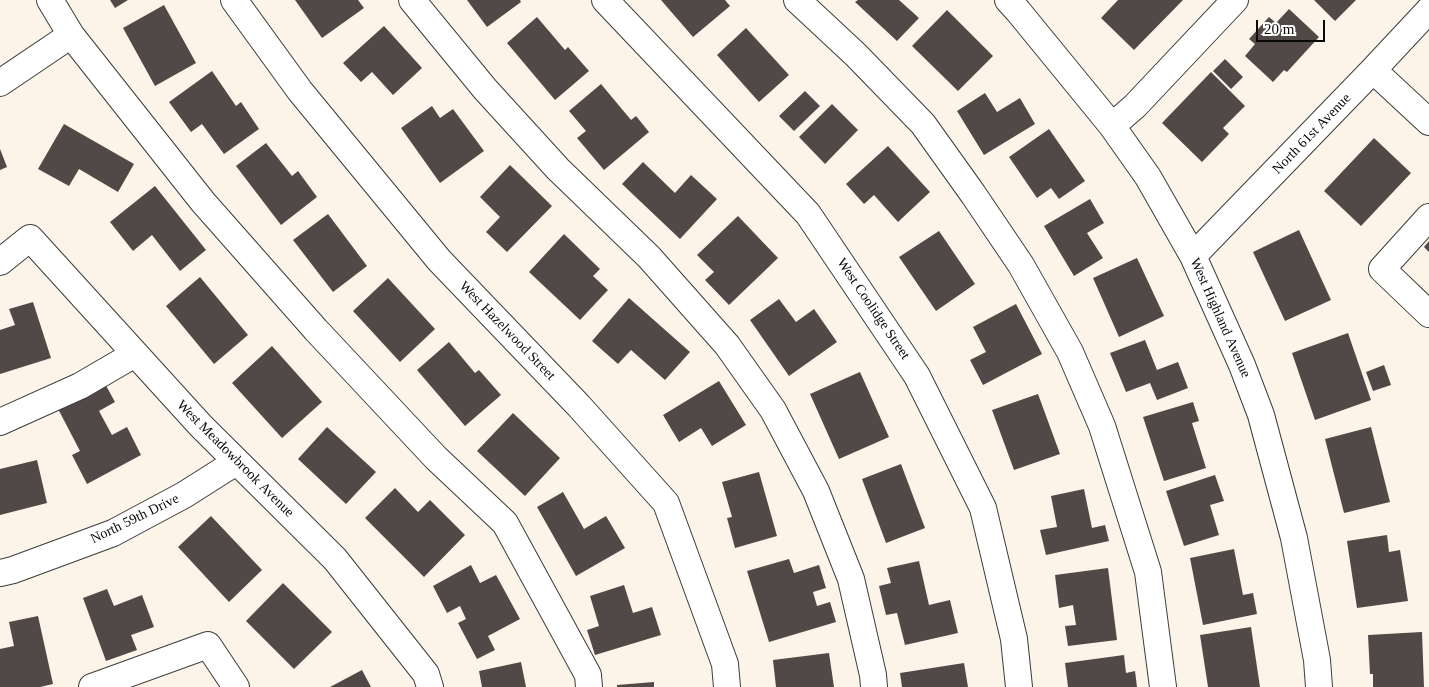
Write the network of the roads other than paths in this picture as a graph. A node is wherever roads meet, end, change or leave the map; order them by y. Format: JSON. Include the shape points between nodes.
{"nodes":[{"id":1,"x":50,"y":0,"type":"edge"},
{"id":2,"x":234,"y":0,"type":"edge"},
{"id":3,"x":412,"y":0,"type":"edge"},
{"id":4,"x":605,"y":0,"type":"edge"},
{"id":5,"x":798,"y":0,"type":"edge"},
{"id":6,"x":1235,"y":0,"type":"edge"},
{"id":7,"x":1018,"y":4,"type":"edge"},
{"id":8,"x":1429,"y":10,"type":"edge"},
{"id":9,"x":71,"y":35,"type":"junction"},
{"id":10,"x":1374,"y":70,"type":"junction"},
{"id":11,"x":0,"y":84,"type":"edge"},
{"id":12,"x":1429,"y":122,"type":"edge"},
{"id":13,"x":1112,"y":126,"type":"junction"},
{"id":14,"x":1429,"y":217,"type":"edge"},
{"id":15,"x":1193,"y":256,"type":"junction"},
{"id":16,"x":0,"y":262,"type":"edge"},
{"id":17,"x":1429,"y":314,"type":"edge"},
{"id":18,"x":135,"y":354,"type":"junction"},
{"id":19,"x":0,"y":422,"type":"edge"},
{"id":20,"x":236,"y":462,"type":"junction"},
{"id":21,"x":0,"y":572,"type":"edge"},
{"id":22,"x":92,"y":687,"type":"edge"},
{"id":23,"x":236,"y":687,"type":"edge"},
{"id":24,"x":430,"y":687,"type":"edge"},
{"id":25,"x":589,"y":687,"type":"edge"},
{"id":26,"x":727,"y":687,"type":"edge"},
{"id":27,"x":874,"y":687,"type":"edge"},
{"id":28,"x":1019,"y":687,"type":"edge"},
{"id":29,"x":1163,"y":687,"type":"edge"},
{"id":30,"x":1319,"y":687,"type":"edge"}],
"edges":[{"from":1,"to":9,"type":"street"},
{"from":2,"to":26,"type":"street","name":"West Hazelwood Street","via":[[300,91],[439,260],[579,406],[666,503],[725,664]]},
{"from":3,"to":27,"type":"street","via":[[484,89],[558,169],[648,257],[727,346],[774,410],[816,491],[851,579]]},
{"from":4,"to":28,"type":"street","name":"West Coolidge Street","via":[[808,214],[917,376],[983,508],[1014,638]]},
{"from":5,"to":29,"type":"street","via":[[923,124],[1021,265],[1070,352],[1102,426],[1148,572]]},
{"from":6,"to":13,"type":"street"},
{"from":7,"to":13,"type":"street","name":"West Highland Avenue"},
{"from":8,"to":10,"type":"street","name":"North 61st Avenue"},
{"from":9,"to":11,"type":"street"},
{"from":9,"to":25,"type":"street","via":[[203,202],[309,323],[436,458],[505,524],[588,675]]},
{"from":10,"to":12,"type":"street"},
{"from":10,"to":15,"type":"street","name":"North 61st Avenue"},
{"from":13,"to":15,"type":"street","name":"West Highland Avenue","via":[[1148,177]]},
{"from":14,"to":17,"type":"street","via":[[1382,269]]},
{"from":15,"to":30,"type":"street","name":"West Highland Avenue","via":[[1261,415],[1294,538]]},
{"from":16,"to":18,"type":"street","name":"West Meadowbrook Avenue","via":[[30,238]]},
{"from":18,"to":19,"type":"street","via":[[80,386]]},
{"from":18,"to":20,"type":"street","name":"West Meadowbrook Avenue"},
{"from":20,"to":21,"type":"street","name":"North 59th Drive","via":[[184,495],[113,533]]},
{"from":20,"to":24,"type":"street","name":"West Meadowbrook Avenue","via":[[335,558],[426,674]]},
{"from":22,"to":23,"type":"street","via":[[208,645]]}]}
